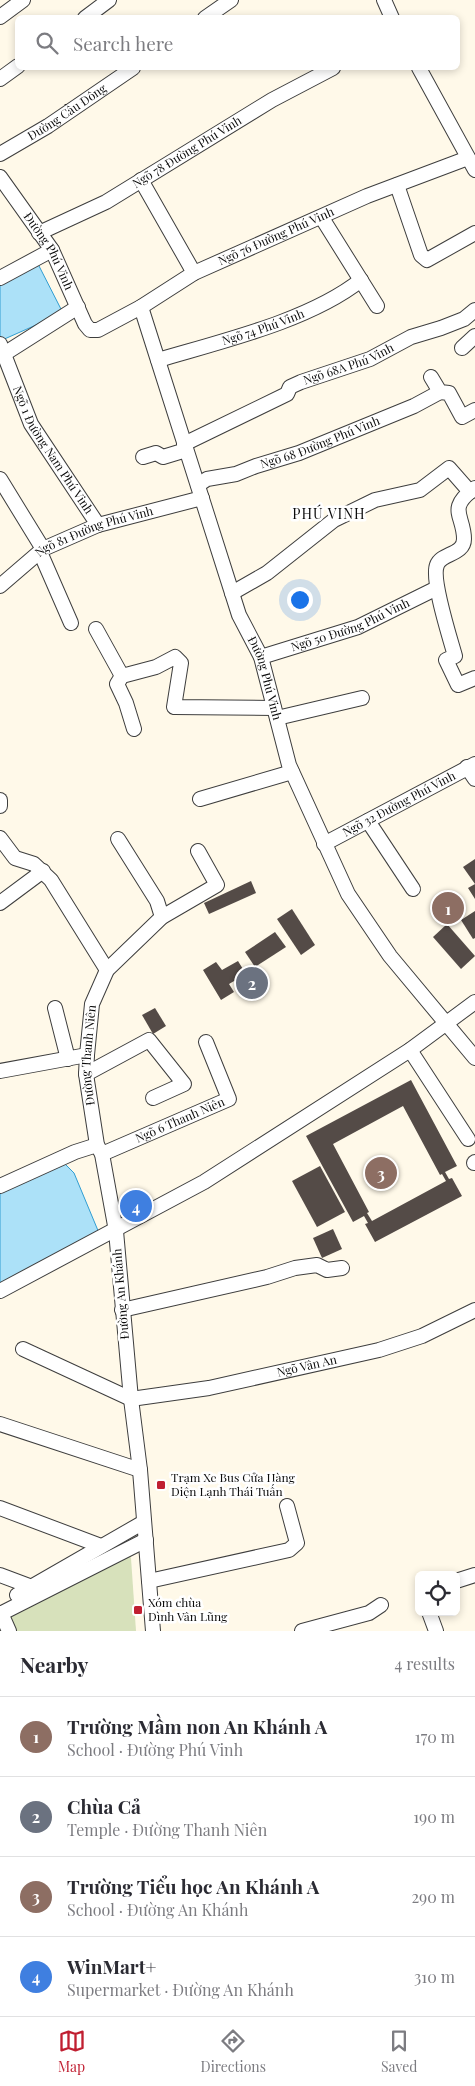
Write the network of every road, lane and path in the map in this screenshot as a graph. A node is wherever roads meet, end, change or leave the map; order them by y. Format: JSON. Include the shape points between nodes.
{"nodes":[{"id":1,"x":23,"y":0,"type":"edge"},
{"id":2,"x":109,"y":0,"type":"edge"},
{"id":3,"x":231,"y":0,"type":"edge"},
{"id":4,"x":384,"y":0,"type":"edge"},
{"id":5,"x":89,"y":15,"type":"edge"},
{"id":6,"x":209,"y":15,"type":"edge"},
{"id":7,"x":391,"y":15,"type":"edge"},
{"id":8,"x":0,"y":17,"type":"edge"},
{"id":9,"x":15,"y":68,"type":"edge"},
{"id":10,"x":129,"y":70,"type":"edge"},
{"id":11,"x":329,"y":70,"type":"edge"},
{"id":12,"x":420,"y":70,"type":"edge"},
{"id":13,"x":0,"y":79,"type":"edge"},
{"id":14,"x":0,"y":154,"type":"edge"},
{"id":15,"x":472,"y":164,"type":"edge"},
{"id":16,"x":0,"y":177,"type":"edge"},
{"id":17,"x":141,"y":180,"type":"junction"},
{"id":18,"x":397,"y":185,"type":"junction"},
{"id":19,"x":322,"y":218,"type":"junction"},
{"id":20,"x":40,"y":233,"type":"junction"},
{"id":21,"x":475,"y":233,"type":"edge"},
{"id":22,"x":52,"y":250,"type":"junction"},
{"id":23,"x":194,"y":273,"type":"junction"},
{"id":24,"x":0,"y":278,"type":"edge"},
{"id":25,"x":361,"y":280,"type":"junction"},
{"id":26,"x":377,"y":306,"type":"dead end"},
{"id":27,"x":78,"y":307,"type":"junction"},
{"id":28,"x":142,"y":307,"type":"junction"},
{"id":29,"x":469,"y":314,"type":"edge"},
{"id":30,"x":90,"y":330,"type":"joint"},
{"id":31,"x":475,"y":336,"type":"edge"},
{"id":32,"x":462,"y":348,"type":"dead end"},
{"id":33,"x":2,"y":349,"type":"edge"},
{"id":34,"x":158,"y":360,"type":"junction"},
{"id":35,"x":431,"y":377,"type":"dead end"},
{"id":36,"x":440,"y":392,"type":"junction"},
{"id":37,"x":475,"y":410,"type":"edge"},
{"id":38,"x":185,"y":447,"type":"junction"},
{"id":39,"x":143,"y":457,"type":"dead end"},
{"id":40,"x":0,"y":479,"type":"edge"},
{"id":41,"x":472,"y":490,"type":"edge"},
{"id":42,"x":200,"y":492,"type":"junction"},
{"id":43,"x":98,"y":525,"type":"junction"},
{"id":44,"x":42,"y":551,"type":"junction"},
{"id":45,"x":0,"y":586,"type":"edge"},
{"id":46,"x":437,"y":588,"type":"junction"},
{"id":47,"x":232,"y":593,"type":"junction"},
{"id":48,"x":71,"y":623,"type":"dead end"},
{"id":49,"x":96,"y":629,"type":"dead end"},
{"id":50,"x":261,"y":657,"type":"junction"},
{"id":51,"x":122,"y":676,"type":"junction"},
{"id":52,"x":475,"y":678,"type":"edge"},
{"id":53,"x":362,"y":698,"type":"dead end"},
{"id":54,"x":275,"y":713,"type":"junction"},
{"id":55,"x":134,"y":729,"type":"dead end"},
{"id":56,"x":471,"y":766,"type":"edge"},
{"id":57,"x":292,"y":772,"type":"junction"},
{"id":58,"x":475,"y":779,"type":"edge"},
{"id":59,"x":200,"y":799,"type":"dead end"},
{"id":60,"x":0,"y":800,"type":"edge"},
{"id":61,"x":0,"y":806,"type":"edge"},
{"id":62,"x":368,"y":821,"type":"junction"},
{"id":63,"x":0,"y":838,"type":"edge"},
{"id":64,"x":118,"y":839,"type":"dead end"},
{"id":65,"x":324,"y":844,"type":"junction"},
{"id":66,"x":198,"y":851,"type":"dead end"},
{"id":67,"x":43,"y":870,"type":"junction"},
{"id":68,"x":413,"y":890,"type":"dead end"},
{"id":69,"x":0,"y":903,"type":"edge"},
{"id":70,"x":162,"y":917,"type":"junction"},
{"id":71,"x":107,"y":970,"type":"junction"},
{"id":72,"x":475,"y":1002,"type":"edge"},
{"id":73,"x":55,"y":1008,"type":"dead end"},
{"id":74,"x":445,"y":1024,"type":"junction"},
{"id":75,"x":206,"y":1042,"type":"dead end"},
{"id":76,"x":410,"y":1050,"type":"junction"},
{"id":77,"x":87,"y":1055,"type":"junction"},
{"id":78,"x":475,"y":1058,"type":"edge"},
{"id":79,"x":68,"y":1059,"type":"junction"},
{"id":80,"x":0,"y":1071,"type":"edge"},
{"id":81,"x":86,"y":1074,"type":"junction"},
{"id":82,"x":152,"y":1098,"type":"dead end"},
{"id":83,"x":468,"y":1139,"type":"dead end"},
{"id":84,"x":99,"y":1149,"type":"junction"},
{"id":85,"x":0,"y":1186,"type":"edge"},
{"id":86,"x":116,"y":1231,"type":"junction"},
{"id":87,"x":342,"y":1268,"type":"dead end"},
{"id":88,"x":0,"y":1291,"type":"edge"},
{"id":89,"x":122,"y":1310,"type":"junction"},
{"id":90,"x":475,"y":1310,"type":"edge"},
{"id":91,"x":23,"y":1349,"type":"dead end"},
{"id":92,"x":131,"y":1399,"type":"junction"},
{"id":93,"x":0,"y":1424,"type":"edge"},
{"id":94,"x":140,"y":1470,"type":"junction"},
{"id":95,"x":287,"y":1506,"type":"dead end"},
{"id":96,"x":0,"y":1508,"type":"edge"},
{"id":97,"x":144,"y":1522,"type":"junction"},
{"id":98,"x":146,"y":1540,"type":"junction"},
{"id":99,"x":102,"y":1546,"type":"junction"},
{"id":100,"x":0,"y":1575,"type":"edge"},
{"id":101,"x":475,"y":1575,"type":"edge"},
{"id":102,"x":460,"y":1580,"type":"edge"},
{"id":103,"x":149,"y":1581,"type":"junction"},
{"id":104,"x":32,"y":1587,"type":"junction"},
{"id":105,"x":11,"y":1598,"type":"dead end"},
{"id":106,"x":381,"y":1605,"type":"dead end"},
{"id":107,"x":1,"y":1613,"type":"edge"},
{"id":108,"x":430,"y":1616,"type":"edge"},
{"id":109,"x":9,"y":1631,"type":"edge"},
{"id":110,"x":153,"y":1631,"type":"edge"},
{"id":111,"x":302,"y":1631,"type":"edge"},
{"id":112,"x":436,"y":1631,"type":"edge"}],
"edges":[{"from":1,"to":8,"type":"street"},
{"from":2,"to":5,"type":"street"},
{"from":3,"to":6,"type":"street"},
{"from":4,"to":7,"type":"street"},
{"from":9,"to":13,"type":"street"},
{"from":10,"to":14,"type":"street","name":"Đường Cầu Đông","via":[[48,126]]},
{"from":11,"to":17,"type":"street","name":"Ngõ 78 Đường Phú Vinh","via":[[272,100]]},
{"from":12,"to":15,"type":"street"},
{"from":15,"to":18,"type":"street","name":"Ngõ 76 Đường Phú Vinh"},
{"from":16,"to":20,"type":"street","name":"Đường Phú Vinh"},
{"from":17,"to":20,"type":"street","name":"Ngõ 78 Đường Phú Vinh","via":[[106,202]]},
{"from":17,"to":23,"type":"street"},
{"from":18,"to":19,"type":"street","name":"Ngõ 76 Đường Phú Vinh"},
{"from":18,"to":21,"type":"street","via":[[421,255],[426,260]]},
{"from":19,"to":23,"type":"street","name":"Ngõ 76 Đường Phú Vinh"},
{"from":19,"to":25,"type":"street"},
{"from":20,"to":22,"type":"street","name":"Đường Phú Vinh"},
{"from":22,"to":24,"type":"street"},
{"from":22,"to":27,"type":"street","name":"Đường Phú Vinh"},
{"from":23,"to":28,"type":"street","name":"Ngõ 76 Đường Phú Vinh"},
{"from":25,"to":26,"type":"street"},
{"from":25,"to":34,"type":"street","name":"Ngõ 74 Phú Vinh","via":[[322,305],[284,320]]},
{"from":27,"to":30,"type":"street","name":"Đường Phú Vinh"},
{"from":27,"to":33,"type":"street"},
{"from":28,"to":30,"type":"street","name":"Ngõ 76 Đường Phú Vinh","via":[[98,330]]},
{"from":28,"to":34,"type":"street","name":"Đường Phú Vinh"},
{"from":29,"to":38,"type":"street","name":"Ngõ 68A Phú Vinh","via":[[441,328],[411,336],[370,359],[290,387],[286,394]]},
{"from":31,"to":32,"type":"street"},
{"from":33,"to":43,"type":"street","name":"Ngõ 1 Đường Nam Phú Vinh","via":[[31,424]]},
{"from":34,"to":38,"type":"street","name":"Đường Phú Vinh"},
{"from":35,"to":36,"type":"street"},
{"from":36,"to":37,"type":"street","via":[[448,393],[462,417]]},
{"from":36,"to":42,"type":"street","name":"Ngõ 68 Đường Phú Vinh","via":[[414,406],[299,453],[236,474],[207,479]]},
{"from":38,"to":39,"type":"street","name":"Ngõ 68A Phú Vinh","via":[[163,457],[156,453]]},
{"from":38,"to":42,"type":"street","name":"Đường Phú Vinh"},
{"from":40,"to":44,"type":"street"},
{"from":41,"to":46,"type":"street","via":[[458,510],[463,545],[438,562]]},
{"from":41,"to":47,"type":"street","via":[[449,468],[420,490],[375,500],[334,520],[267,573]]},
{"from":42,"to":43,"type":"street","name":"Ngõ 81 Đường Phú Vinh"},
{"from":42,"to":47,"type":"street","name":"Đường Phú Vinh"},
{"from":43,"to":44,"type":"street","name":"Ngõ 81 Đường Phú Vinh"},
{"from":44,"to":45,"type":"street","name":"Ngõ 81 Đường Phú Vinh"},
{"from":44,"to":48,"type":"street"},
{"from":46,"to":50,"type":"street","name":"Ngõ 50 Đường Phú Vinh","via":[[358,627]]},
{"from":46,"to":52,"type":"street","via":[[455,656],[446,660],[458,685]]},
{"from":47,"to":50,"type":"street","name":"Đường Phú Vinh","via":[[239,615]]},
{"from":49,"to":51,"type":"street"},
{"from":50,"to":54,"type":"street","name":"Đường Phú Vinh"},
{"from":51,"to":54,"type":"street","via":[[156,667],[175,657],[181,663],[174,707]]},
{"from":51,"to":55,"type":"street","via":[[117,684]]},
{"from":53,"to":54,"type":"street"},
{"from":54,"to":57,"type":"street","name":"Đường Phú Vinh"},
{"from":56,"to":58,"type":"street"},
{"from":56,"to":62,"type":"street","name":"Ngõ 32 Đường Phú Vinh"},
{"from":57,"to":59,"type":"street"},
{"from":57,"to":65,"type":"street","name":"Đường Phú Vinh"},
{"from":60,"to":61,"type":"street"},
{"from":62,"to":65,"type":"street","name":"Ngõ 32 Đường Phú Vinh"},
{"from":62,"to":68,"type":"street"},
{"from":63,"to":67,"type":"street","via":[[15,858]]},
{"from":64,"to":70,"type":"street","via":[[157,901]]},
{"from":65,"to":74,"type":"street","name":"Đường Phú Vinh","via":[[348,894],[390,956]]},
{"from":66,"to":70,"type":"street","name":"Đường Thanh Niên","via":[[218,885]]},
{"from":67,"to":69,"type":"street"},
{"from":67,"to":71,"type":"street"},
{"from":70,"to":71,"type":"street","name":"Đường Thanh Niên"},
{"from":71,"to":77,"type":"street","name":"Đường Thanh Niên","via":[[92,1004]]},
{"from":72,"to":74,"type":"street","name":"Đường An Khánh"},
{"from":73,"to":79,"type":"street"},
{"from":74,"to":76,"type":"street","name":"Đường An Khánh"},
{"from":74,"to":78,"type":"street","name":"Đường Phú Vinh"},
{"from":75,"to":84,"type":"street","name":"Ngõ 6 Thanh Niên","via":[[229,1099]]},
{"from":76,"to":83,"type":"street"},
{"from":76,"to":86,"type":"street","name":"Đường An Khánh","via":[[204,1182]]},
{"from":77,"to":79,"type":"street"},
{"from":77,"to":81,"type":"street","name":"Đường Thanh Niên"},
{"from":79,"to":80,"type":"street"},
{"from":81,"to":82,"type":"street","via":[[149,1040],[184,1084]]},
{"from":81,"to":84,"type":"street","name":"Đường Thanh Niên"},
{"from":84,"to":85,"type":"street","via":[[75,1152]]},
{"from":84,"to":86,"type":"street","name":"Đường Thanh Niên"},
{"from":86,"to":88,"type":"street"},
{"from":86,"to":89,"type":"street","name":"Đường An Khánh"},
{"from":87,"to":89,"type":"street","via":[[327,1270],[318,1265],[295,1268]]},
{"from":89,"to":92,"type":"street","name":"Đường An Khánh"},
{"from":90,"to":92,"type":"street","name":"Ngõ Vân An","via":[[422,1336],[379,1350],[209,1388]]},
{"from":91,"to":92,"type":"street"},
{"from":92,"to":94,"type":"street","name":"Đường An Khánh"},
{"from":93,"to":94,"type":"street"},
{"from":94,"to":97,"type":"street","name":"Đường An Khánh"},
{"from":95,"to":103,"type":"street","via":[[297,1543],[289,1550]]},
{"from":96,"to":99,"type":"street"},
{"from":97,"to":98,"type":"street","name":"Đường An Khánh"},
{"from":97,"to":99,"type":"street"},
{"from":98,"to":103,"type":"street","name":"Đường An Khánh"},
{"from":98,"to":107,"type":"street"},
{"from":99,"to":104,"type":"street"},
{"from":100,"to":104,"type":"street"},
{"from":101,"to":102,"type":"street"},
{"from":103,"to":110,"type":"street","name":"Đường An Khánh"},
{"from":104,"to":105,"type":"street"},
{"from":106,"to":111,"type":"street","via":[[369,1613]]},
{"from":107,"to":109,"type":"street"},
{"from":108,"to":112,"type":"street"}]}
